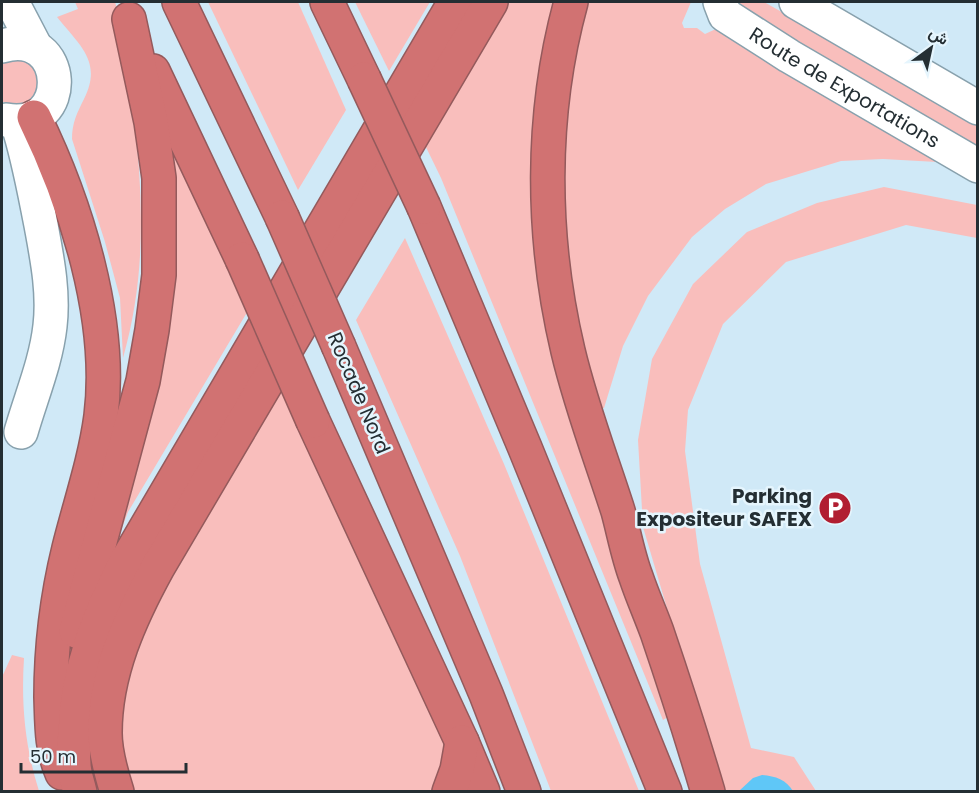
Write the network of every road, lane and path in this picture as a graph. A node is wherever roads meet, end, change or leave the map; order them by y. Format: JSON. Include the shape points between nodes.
{"nodes":[{"id":1,"x":12,"y":2,"type":"edge"},
{"id":2,"x":179,"y":2,"type":"edge"},
{"id":3,"x":327,"y":2,"type":"edge"},
{"id":4,"x":455,"y":2,"type":"edge"},
{"id":5,"x":491,"y":2,"type":"edge"},
{"id":6,"x":571,"y":2,"type":"edge"},
{"id":7,"x":720,"y":2,"type":"edge"},
{"id":8,"x":796,"y":2,"type":"edge"},
{"id":9,"x":124,"y":10,"type":"edge"},
{"id":10,"x":2,"y":46,"type":"edge"},
{"id":11,"x":36,"y":48,"type":"junction"},
{"id":12,"x":978,"y":108,"type":"edge"},
{"id":13,"x":18,"y":119,"type":"edge"},
{"id":14,"x":978,"y":166,"type":"edge"},
{"id":15,"x":21,"y":432,"type":"dead end"},
{"id":16,"x":462,"y":742,"type":"junction"},
{"id":17,"x":77,"y":783,"type":"edge"},
{"id":18,"x":117,"y":792,"type":"edge"},
{"id":19,"x":449,"y":792,"type":"edge"},
{"id":20,"x":483,"y":792,"type":"edge"},
{"id":21,"x":524,"y":792,"type":"edge"},
{"id":22,"x":665,"y":792,"type":"edge"},
{"id":23,"x":708,"y":792,"type":"edge"}],
"edges":[{"from":1,"to":11,"type":"street"},
{"from":2,"to":21,"type":"highway","name":"Rocade Nord","bridge":true,"via":[[339,347]]},
{"from":3,"to":22,"type":"highway","bridge":true,"via":[[424,207]]},
{"from":4,"to":17,"type":"highway","via":[[116,581],[82,668],[76,702]]},
{"from":5,"to":18,"type":"highway","via":[[136,610],[119,650],[106,710],[107,755]]},
{"from":6,"to":23,"type":"highway","via":[[560,48],[548,154],[550,238],[559,308],[586,419]]},
{"from":7,"to":14,"type":"street","name":"Route de Exportations","via":[[725,15],[789,56]]},
{"from":8,"to":12,"type":"street"},
{"from":9,"to":16,"type":"highway","bridge":true},
{"from":9,"to":17,"type":"highway","via":[[151,122],[159,178],[159,274],[143,381],[69,670],[66,704]]},
{"from":10,"to":11,"type":"street","via":[[10,43]]},
{"from":11,"to":13,"type":"street","via":[[54,69],[53,97],[45,109]]},
{"from":13,"to":15,"type":"street","via":[[36,200],[52,304],[47,346]]},
{"from":13,"to":17,"type":"highway","via":[[53,158],[79,232],[103,352],[101,416],[61,586],[52,663],[55,756],[62,772]]},
{"from":16,"to":19,"type":"highway"},
{"from":16,"to":20,"type":"highway"}]}
